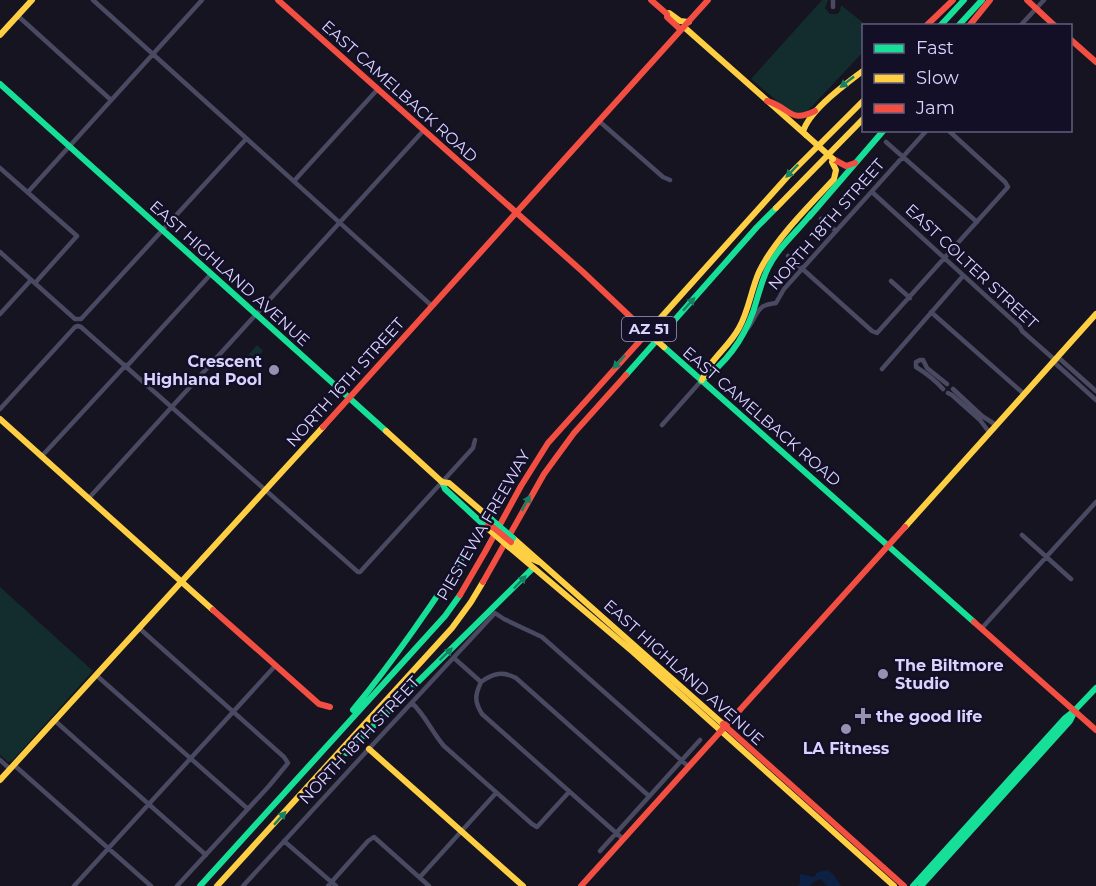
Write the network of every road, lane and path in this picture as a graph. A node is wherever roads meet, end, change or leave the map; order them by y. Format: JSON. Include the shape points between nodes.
{"nodes":[{"id":1,"x":32,"y":0,"type":"edge"},
{"id":2,"x":93,"y":0,"type":"edge"},
{"id":3,"x":202,"y":0,"type":"edge"},
{"id":4,"x":278,"y":0,"type":"edge"},
{"id":5,"x":651,"y":0,"type":"edge"},
{"id":6,"x":708,"y":0,"type":"edge"},
{"id":7,"x":833,"y":0,"type":"edge"},
{"id":8,"x":953,"y":0,"type":"edge"},
{"id":9,"x":964,"y":0,"type":"edge"},
{"id":10,"x":982,"y":0,"type":"edge"},
{"id":11,"x":990,"y":0,"type":"edge"},
{"id":12,"x":1027,"y":0,"type":"edge"},
{"id":13,"x":1044,"y":0,"type":"edge"},
{"id":14,"x":833,"y":7,"type":"dead end"},
{"id":15,"x":1036,"y":8,"type":"junction"},
{"id":16,"x":667,"y":14,"type":"junction"},
{"id":17,"x":18,"y":16,"type":"junction"},
{"id":18,"x":928,"y":24,"type":"edge"},
{"id":19,"x":942,"y":24,"type":"edge"},
{"id":20,"x":960,"y":24,"type":"edge"},
{"id":21,"x":971,"y":24,"type":"edge"},
{"id":22,"x":1022,"y":24,"type":"edge"},
{"id":23,"x":1053,"y":24,"type":"edge"},
{"id":24,"x":684,"y":26,"type":"junction"},
{"id":25,"x":0,"y":35,"type":"edge"},
{"id":26,"x":1072,"y":40,"type":"edge"},
{"id":27,"x":152,"y":55,"type":"junction"},
{"id":28,"x":1096,"y":62,"type":"edge"},
{"id":29,"x":862,"y":71,"type":"edge"},
{"id":30,"x":0,"y":84,"type":"edge"},
{"id":31,"x":377,"y":90,"type":"junction"},
{"id":32,"x":111,"y":100,"type":"junction"},
{"id":33,"x":768,"y":101,"type":"junction"},
{"id":34,"x":862,"y":102,"type":"edge"},
{"id":35,"x":816,"y":110,"type":"junction"},
{"id":36,"x":862,"y":120,"type":"edge"},
{"id":37,"x":599,"y":121,"type":"junction"},
{"id":38,"x":423,"y":131,"type":"junction"},
{"id":39,"x":882,"y":132,"type":"edge"},
{"id":40,"x":925,"y":132,"type":"edge"},
{"id":41,"x":950,"y":132,"type":"edge"},
{"id":42,"x":804,"y":134,"type":"junction"},
{"id":43,"x":246,"y":139,"type":"junction"},
{"id":44,"x":886,"y":142,"type":"dead end"},
{"id":45,"x":69,"y":146,"type":"junction"},
{"id":46,"x":903,"y":157,"type":"junction"},
{"id":47,"x":834,"y":160,"type":"junction"},
{"id":48,"x":857,"y":162,"type":"junction"},
{"id":49,"x":842,"y":165,"type":"junction"},
{"id":50,"x":0,"y":168,"type":"edge"},
{"id":51,"x":670,"y":180,"type":"dead end"},
{"id":52,"x":294,"y":181,"type":"junction"},
{"id":53,"x":28,"y":192,"type":"junction"},
{"id":54,"x":872,"y":192,"type":"junction"},
{"id":55,"x":516,"y":213,"type":"junction"},
{"id":56,"x":809,"y":217,"type":"junction"},
{"id":57,"x":821,"y":219,"type":"dead end"},
{"id":58,"x":340,"y":222,"type":"junction"},
{"id":59,"x":977,"y":222,"type":"junction"},
{"id":60,"x":163,"y":231,"type":"junction"},
{"id":61,"x":836,"y":231,"type":"junction"},
{"id":62,"x":0,"y":252,"type":"edge"},
{"id":63,"x":788,"y":255,"type":"dead end"},
{"id":64,"x":945,"y":259,"type":"junction"},
{"id":65,"x":803,"y":269,"type":"junction"},
{"id":66,"x":211,"y":274,"type":"junction"},
{"id":67,"x":963,"y":276,"type":"junction"},
{"id":68,"x":33,"y":281,"type":"junction"},
{"id":69,"x":891,"y":281,"type":"dead end"},
{"id":70,"x":774,"y":291,"type":"dead end"},
{"id":71,"x":782,"y":292,"type":"junction"},
{"id":72,"x":910,"y":298,"type":"junction"},
{"id":73,"x":432,"y":306,"type":"junction"},
{"id":74,"x":931,"y":312,"type":"junction"},
{"id":75,"x":0,"y":314,"type":"edge"},
{"id":76,"x":1096,"y":314,"type":"edge"},
{"id":77,"x":256,"y":315,"type":"junction"},
{"id":78,"x":745,"y":332,"type":"junction"},
{"id":79,"x":1055,"y":360,"type":"junction"},
{"id":80,"x":126,"y":365,"type":"junction"},
{"id":81,"x":882,"y":369,"type":"dead end"},
{"id":82,"x":701,"y":381,"type":"junction"},
{"id":83,"x":946,"y":389,"type":"junction"},
{"id":84,"x":1096,"y":391,"type":"edge"},
{"id":85,"x":1024,"y":394,"type":"junction"},
{"id":86,"x":349,"y":397,"type":"junction"},
{"id":87,"x":1096,"y":400,"type":"edge"},
{"id":88,"x":172,"y":407,"type":"junction"},
{"id":89,"x":0,"y":409,"type":"edge"},
{"id":90,"x":0,"y":419,"type":"edge"},
{"id":91,"x":662,"y":425,"type":"dead end"},
{"id":92,"x":996,"y":425,"type":"junction"},
{"id":93,"x":989,"y":432,"type":"junction"},
{"id":94,"x":476,"y":440,"type":"dead end"},
{"id":95,"x":42,"y":457,"type":"junction"},
{"id":96,"x":442,"y":482,"type":"junction"},
{"id":97,"x":265,"y":490,"type":"junction"},
{"id":98,"x":88,"y":499,"type":"junction"},
{"id":99,"x":1096,"y":502,"type":"edge"},
{"id":100,"x":488,"y":525,"type":"junction"},
{"id":101,"x":1022,"y":535,"type":"dead end"},
{"id":102,"x":511,"y":542,"type":"junction"},
{"id":103,"x":888,"y":546,"type":"junction"},
{"id":104,"x":1047,"y":557,"type":"junction"},
{"id":105,"x":539,"y":562,"type":"junction"},
{"id":106,"x":533,"y":568,"type":"junction"},
{"id":107,"x":1071,"y":579,"type":"dead end"},
{"id":108,"x":181,"y":582,"type":"junction"},
{"id":109,"x":139,"y":628,"type":"junction"},
{"id":110,"x":982,"y":628,"type":"junction"},
{"id":111,"x":635,"y":650,"type":"junction"},
{"id":112,"x":454,"y":658,"type":"junction"},
{"id":113,"x":275,"y":666,"type":"junction"},
{"id":114,"x":96,"y":675,"type":"junction"},
{"id":115,"x":481,"y":682,"type":"junction"},
{"id":116,"x":1096,"y":688,"type":"edge"},
{"id":117,"x":412,"y":704,"type":"junction"},
{"id":118,"x":330,"y":707,"type":"dead end"},
{"id":119,"x":1075,"y":710,"type":"junction"},
{"id":120,"x":233,"y":712,"type":"junction"},
{"id":121,"x":54,"y":720,"type":"junction"},
{"id":122,"x":723,"y":729,"type":"junction"},
{"id":123,"x":1096,"y":730,"type":"edge"},
{"id":124,"x":700,"y":740,"type":"dead end"},
{"id":125,"x":369,"y":750,"type":"junction"},
{"id":126,"x":191,"y":758,"type":"junction"},
{"id":127,"x":0,"y":760,"type":"edge"},
{"id":128,"x":682,"y":760,"type":"junction"},
{"id":129,"x":12,"y":767,"type":"junction"},
{"id":130,"x":689,"y":767,"type":"junction"},
{"id":131,"x":0,"y":780,"type":"edge"},
{"id":132,"x":289,"y":787,"type":"junction"},
{"id":133,"x":569,"y":792,"type":"junction"},
{"id":134,"x":496,"y":793,"type":"junction"},
{"id":135,"x":649,"y":796,"type":"junction"},
{"id":136,"x":299,"y":797,"type":"junction"},
{"id":137,"x":149,"y":804,"type":"junction"},
{"id":138,"x":248,"y":809,"type":"junction"},
{"id":139,"x":251,"y":829,"type":"junction"},
{"id":140,"x":461,"y":832,"type":"junction"},
{"id":141,"x":616,"y":832,"type":"junction"},
{"id":142,"x":261,"y":839,"type":"junction"},
{"id":143,"x":623,"y":839,"type":"junction"},
{"id":144,"x":847,"y":840,"type":"junction"},
{"id":145,"x":284,"y":841,"type":"junction"},
{"id":146,"x":109,"y":848,"type":"junction"},
{"id":147,"x":951,"y":849,"type":"junction"},
{"id":148,"x":600,"y":851,"type":"dead end"},
{"id":149,"x":206,"y":855,"type":"junction"},
{"id":150,"x":420,"y":878,"type":"junction"},
{"id":151,"x":332,"y":885,"type":"edge"},
{"id":152,"x":74,"y":886,"type":"edge"},
{"id":153,"x":151,"y":886,"type":"edge"},
{"id":154,"x":177,"y":886,"type":"edge"},
{"id":155,"x":194,"y":886,"type":"edge"},
{"id":156,"x":200,"y":886,"type":"edge"},
{"id":157,"x":217,"y":886,"type":"edge"},
{"id":158,"x":224,"y":886,"type":"edge"},
{"id":159,"x":243,"y":886,"type":"edge"},
{"id":160,"x":429,"y":886,"type":"edge"},
{"id":161,"x":523,"y":886,"type":"edge"},
{"id":162,"x":581,"y":886,"type":"edge"},
{"id":163,"x":894,"y":886,"type":"edge"},
{"id":164,"x":904,"y":886,"type":"edge"},
{"id":165,"x":913,"y":886,"type":"edge"},
{"id":166,"x":921,"y":886,"type":"edge"}],
"edges":[{"from":1,"to":17,"type":"main road"},
{"from":2,"to":27,"type":"street"},
{"from":3,"to":27,"type":"street"},
{"from":4,"to":31,"type":"main road","name":"EAST CAMELBACK ROAD"},
{"from":5,"to":16,"type":"main road"},
{"from":6,"to":24,"type":"main road","name":"NORTH 16TH STREET"},
{"from":7,"to":14,"type":"street"},
{"from":8,"to":18,"type":"main road"},
{"from":9,"to":19,"type":"main road"},
{"from":10,"to":20,"type":"main road"},
{"from":11,"to":21,"type":"main road"},
{"from":12,"to":15,"type":"main road"},
{"from":13,"to":15,"type":"street"},
{"from":15,"to":22,"type":"street"},
{"from":15,"to":23,"type":"main road"},
{"from":16,"to":24,"type":"main road"},
{"from":16,"to":24,"type":"main road"},
{"from":17,"to":25,"type":"main road"},
{"from":17,"to":32,"type":"street"},
{"from":24,"to":33,"type":"main road"},
{"from":24,"to":37,"type":"main road","name":"NORTH 16TH STREET"},
{"from":26,"to":28,"type":"main road"},
{"from":27,"to":32,"type":"street"},
{"from":27,"to":43,"type":"street"},
{"from":29,"to":35,"type":"main road","one_way":true},
{"from":30,"to":45,"type":"main road","name":"EAST HIGHLAND AVENUE"},
{"from":31,"to":38,"type":"main road","name":"EAST CAMELBACK ROAD"},
{"from":31,"to":52,"type":"street"},
{"from":32,"to":45,"type":"street"},
{"from":33,"to":35,"type":"main road","via":[[798,117]]},
{"from":33,"to":42,"type":"main road"},
{"from":34,"to":132,"type":"main road","name":"PIESTEWA FREEWAY","number":"AZ 51","one_way":true,"via":[[788,176],[548,443],[450,610]]},
{"from":35,"to":42,"type":"main road","via":[[805,125]]},
{"from":136,"to":36,"type":"main road","name":"PIESTEWA FREEWAY","number":"AZ 51","one_way":true,"via":[[452,628],[488,574],[544,474],[574,433],[757,227]]},
{"from":37,"to":51,"type":"street"},
{"from":37,"to":55,"type":"main road","name":"NORTH 16TH STREET"},
{"from":38,"to":55,"type":"main road","name":"EAST CAMELBACK ROAD"},
{"from":38,"to":58,"type":"street"},
{"from":39,"to":48,"type":"main road"},
{"from":40,"to":46,"type":"street","name":"NORTH 18TH STREET"},
{"from":41,"to":59,"type":"street","via":[[1008,187]]},
{"from":42,"to":47,"type":"main road","bridge":true},
{"from":43,"to":52,"type":"street"},
{"from":43,"to":60,"type":"street"},
{"from":44,"to":46,"type":"street"},
{"from":45,"to":53,"type":"street"},
{"from":45,"to":60,"type":"main road","name":"EAST HIGHLAND AVENUE"},
{"from":46,"to":54,"type":"street","name":"NORTH 18TH STREET"},
{"from":46,"to":59,"type":"street"},
{"from":47,"to":49,"type":"main road"},
{"from":47,"to":82,"type":"main road","name":"NORTH 18TH STREET","via":[[834,179],[763,263],[740,328],[705,370]]},
{"from":48,"to":49,"type":"main road"},
{"from":48,"to":56,"type":"main road"},
{"from":49,"to":56,"type":"main road","name":"NORTH 18TH STREET","via":[[840,178]]},
{"from":50,"to":53,"type":"street"},
{"from":52,"to":58,"type":"street"},
{"from":53,"to":68,"type":"street","via":[[77,236]]},
{"from":54,"to":61,"type":"street","name":"NORTH 18TH STREET"},
{"from":54,"to":64,"type":"street","name":"EAST COLTER STREET"},
{"from":55,"to":73,"type":"main road","name":"NORTH 16TH STREET"},
{"from":55,"to":82,"type":"main road","name":"EAST CAMELBACK ROAD","bridge":true},
{"from":56,"to":78,"type":"main road","name":"NORTH 18TH STREET","via":[[769,267]]},
{"from":57,"to":61,"type":"street"},
{"from":58,"to":73,"type":"street"},
{"from":58,"to":77,"type":"street"},
{"from":59,"to":64,"type":"street"},
{"from":60,"to":66,"type":"main road","name":"EAST HIGHLAND AVENUE"},
{"from":60,"to":68,"type":"street","via":[[78,320]]},
{"from":61,"to":65,"type":"street","name":"NORTH 18TH STREET"},
{"from":62,"to":68,"type":"street"},
{"from":63,"to":65,"type":"street"},
{"from":64,"to":67,"type":"street","name":"EAST COLTER STREET"},
{"from":64,"to":72,"type":"street"},
{"from":65,"to":71,"type":"street","name":"NORTH 18TH STREET"},
{"from":65,"to":72,"type":"street","via":[[877,333]]},
{"from":66,"to":77,"type":"main road","name":"EAST HIGHLAND AVENUE"},
{"from":66,"to":80,"type":"street"},
{"from":67,"to":74,"type":"street"},
{"from":67,"to":79,"type":"street","name":"EAST COLTER STREET"},
{"from":68,"to":75,"type":"street"},
{"from":69,"to":72,"type":"street"},
{"from":70,"to":71,"type":"street"},
{"from":71,"to":78,"type":"street","name":"NORTH 18TH STREET","via":[[773,304],[761,308]]},
{"from":73,"to":86,"type":"main road","name":"NORTH 16TH STREET"},
{"from":74,"to":81,"type":"street"},
{"from":74,"to":85,"type":"street"},
{"from":76,"to":79,"type":"main road"},
{"from":77,"to":86,"type":"main road","name":"EAST HIGHLAND AVENUE"},
{"from":77,"to":88,"type":"street"},
{"from":78,"to":82,"type":"main road","name":"NORTH 18TH STREET","via":[[711,375]]},
{"from":79,"to":84,"type":"street","name":"EAST COLTER STREET","via":[[1060,360]]},
{"from":79,"to":85,"type":"main road"},
{"from":79,"to":87,"type":"street","name":"EAST COLTER STREET"},
{"from":80,"to":88,"type":"street"},
{"from":80,"to":89,"type":"street","via":[[84,328],[75,327]]},
{"from":80,"to":95,"type":"street"},
{"from":82,"to":91,"type":"street","name":"NORTH 18TH STREET"},
{"from":82,"to":103,"type":"main road","name":"EAST CAMELBACK ROAD"},
{"from":83,"to":83,"type":"street","via":[[923,360],[916,362],[918,369]]},
{"from":83,"to":92,"type":"street","via":[[953,389]]},
{"from":83,"to":93,"type":"street"},
{"from":85,"to":92,"type":"main road"},
{"from":86,"to":96,"type":"main road","name":"EAST HIGHLAND AVENUE"},
{"from":86,"to":97,"type":"main road","name":"NORTH 16TH STREET"},
{"from":88,"to":97,"type":"street"},
{"from":88,"to":98,"type":"street"},
{"from":90,"to":95,"type":"main road"},
{"from":92,"to":93,"type":"main road"},
{"from":93,"to":103,"type":"main road"},
{"from":94,"to":96,"type":"street"},
{"from":95,"to":98,"type":"main road"},
{"from":96,"to":97,"type":"street","via":[[360,572]]},
{"from":96,"to":100,"type":"main road","name":"EAST HIGHLAND AVENUE","via":[[449,483]]},
{"from":97,"to":108,"type":"main road","name":"NORTH 16TH STREET"},
{"from":98,"to":108,"type":"main road"},
{"from":99,"to":104,"type":"street"},
{"from":100,"to":102,"type":"main road","name":"EAST HIGHLAND AVENUE","bridge":true},
{"from":100,"to":132,"type":"main road","via":[[386,670]]},
{"from":101,"to":104,"type":"street"},
{"from":102,"to":105,"type":"main road","name":"EAST HIGHLAND AVENUE"},
{"from":102,"to":106,"type":"main road","name":"EAST HIGHLAND AVENUE"},
{"from":103,"to":110,"type":"main road","name":"EAST CAMELBACK ROAD"},
{"from":103,"to":122,"type":"main road"},
{"from":104,"to":107,"type":"street"},
{"from":104,"to":110,"type":"street"},
{"from":105,"to":106,"type":"main road"},
{"from":105,"to":111,"type":"main road","name":"EAST HIGHLAND AVENUE"},
{"from":106,"to":111,"type":"main road","name":"EAST HIGHLAND AVENUE"},
{"from":136,"to":106,"type":"main road","one_way":true},
{"from":108,"to":109,"type":"main road","name":"NORTH 16TH STREET"},
{"from":108,"to":113,"type":"main road"},
{"from":109,"to":114,"type":"main road","name":"NORTH 16TH STREET"},
{"from":109,"to":120,"type":"street"},
{"from":110,"to":119,"type":"main road","name":"EAST CAMELBACK ROAD"},
{"from":111,"to":122,"type":"main road","name":"EAST HIGHLAND AVENUE"},
{"from":112,"to":115,"type":"street"},
{"from":112,"to":117,"type":"street","name":"NORTH 18TH STREET"},
{"from":112,"to":128,"type":"street","name":"NORTH 18TH STREET","via":[[495,614],[542,637]]},
{"from":113,"to":118,"type":"main road","via":[[319,704]]},
{"from":113,"to":120,"type":"street"},
{"from":114,"to":121,"type":"main road","name":"NORTH 16TH STREET"},
{"from":114,"to":126,"type":"street"},
{"from":115,"to":133,"type":"street","via":[[476,696],[482,714]]},
{"from":115,"to":135,"type":"street","via":[[496,674],[516,678]]},
{"from":116,"to":119,"type":"main road"},
{"from":117,"to":125,"type":"street","name":"NORTH 18TH STREET"},
{"from":117,"to":134,"type":"street","via":[[444,746]]},
{"from":119,"to":123,"type":"main road","name":"EAST CAMELBACK ROAD"},
{"from":119,"to":147,"type":"main road","via":[[1070,721]]},
{"from":120,"to":126,"type":"street"},
{"from":120,"to":138,"type":"street","via":[[288,764]]},
{"from":121,"to":129,"type":"main road","name":"NORTH 16TH STREET"},
{"from":121,"to":137,"type":"street"},
{"from":122,"to":130,"type":"main road"},
{"from":122,"to":144,"type":"main road","name":"EAST HIGHLAND AVENUE"},
{"from":124,"to":128,"type":"street"},
{"from":125,"to":140,"type":"main road"},
{"from":125,"to":145,"type":"street","name":"NORTH 18TH STREET"},
{"from":126,"to":137,"type":"street"},
{"from":126,"to":138,"type":"street"},
{"from":127,"to":129,"type":"street"},
{"from":128,"to":130,"type":"street"},
{"from":128,"to":135,"type":"street"},
{"from":129,"to":131,"type":"main road","name":"NORTH 16TH STREET"},
{"from":129,"to":146,"type":"street"},
{"from":130,"to":143,"type":"main road"},
{"from":132,"to":139,"type":"main road","name":"PIESTEWA FREEWAY","number":"AZ 51"},
{"from":133,"to":134,"type":"street","via":[[537,827]]},
{"from":133,"to":141,"type":"street"},
{"from":134,"to":140,"type":"street"},
{"from":135,"to":141,"type":"street"},
{"from":142,"to":136,"type":"main road","name":"PIESTEWA FREEWAY","number":"AZ 51","one_way":true},
{"from":137,"to":146,"type":"street"},
{"from":137,"to":149,"type":"street"},
{"from":138,"to":149,"type":"street"},
{"from":139,"to":155,"type":"main road"},
{"from":139,"to":156,"type":"main road","name":"PIESTEWA FREEWAY","number":"AZ 51"},
{"from":140,"to":150,"type":"street"},
{"from":140,"to":161,"type":"main road"},
{"from":141,"to":143,"type":"street"},
{"from":141,"to":148,"type":"street"},
{"from":142,"to":157,"type":"main road","name":"PIESTEWA FREEWAY","number":"AZ 51"},
{"from":142,"to":158,"type":"main road"},
{"from":143,"to":162,"type":"main road"},
{"from":144,"to":163,"type":"main road","name":"EAST HIGHLAND AVENUE"},
{"from":144,"to":164,"type":"main road","name":"EAST HIGHLAND AVENUE"},
{"from":145,"to":151,"type":"street"},
{"from":145,"to":159,"type":"street","name":"NORTH 18TH STREET"},
{"from":146,"to":152,"type":"street"},
{"from":146,"to":153,"type":"street"},
{"from":147,"to":165,"type":"main road"},
{"from":147,"to":166,"type":"main road"},
{"from":149,"to":154,"type":"street"},
{"from":150,"to":151,"type":"street","via":[[374,837]]},
{"from":150,"to":160,"type":"street"}]}
